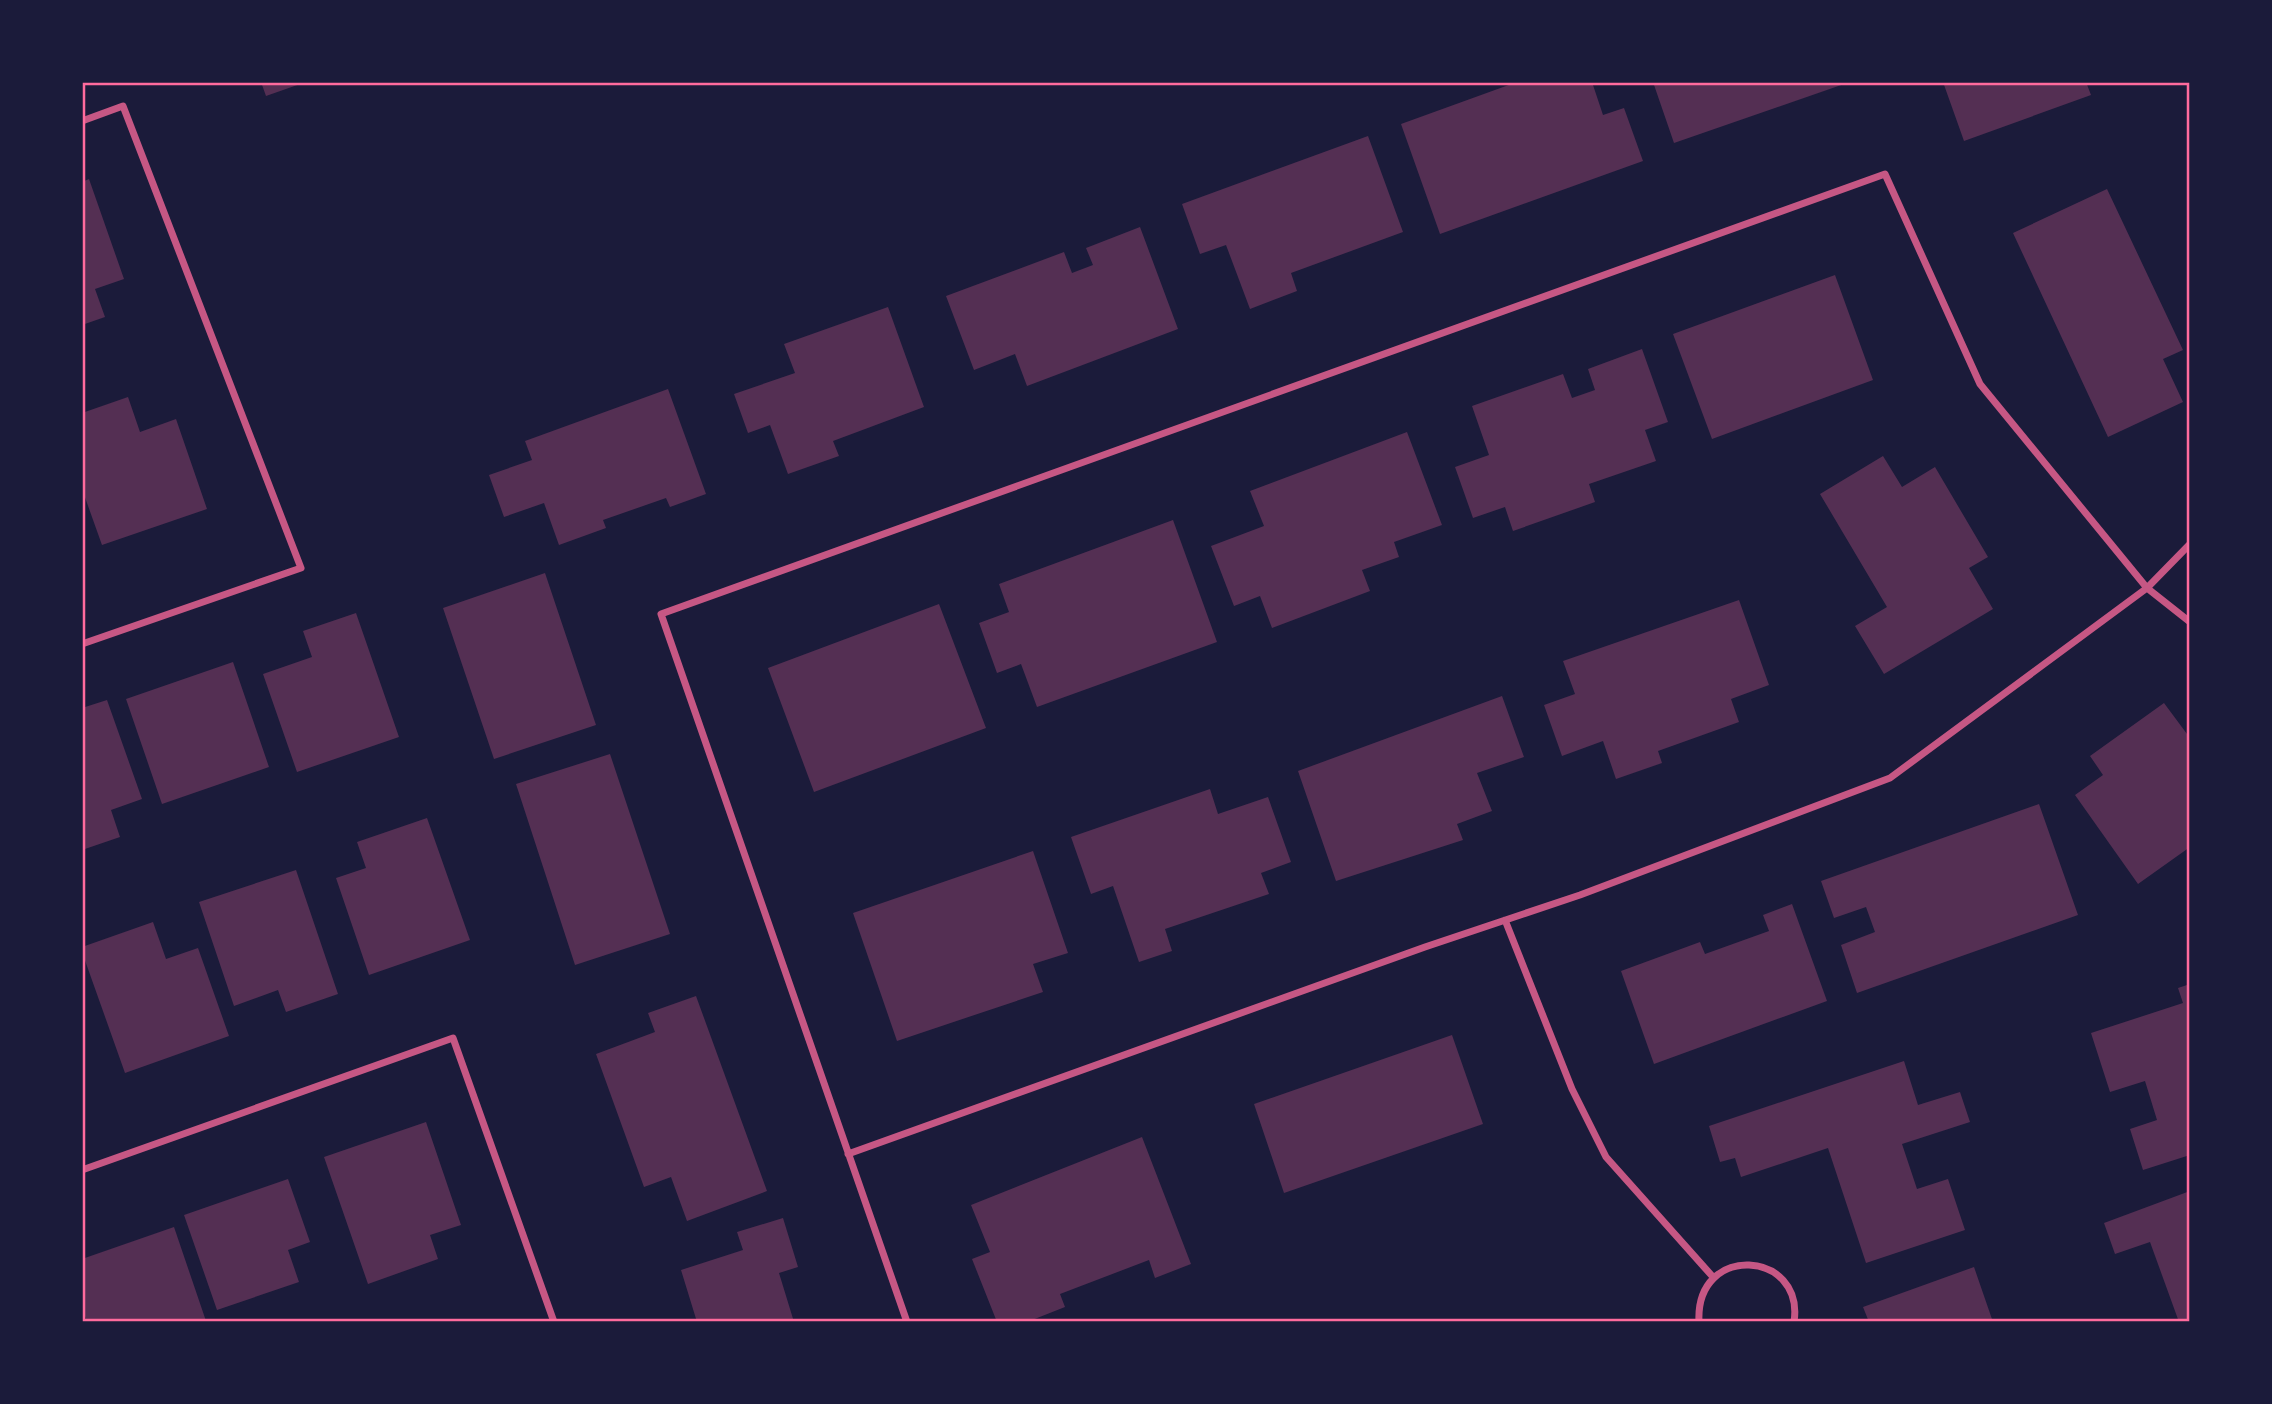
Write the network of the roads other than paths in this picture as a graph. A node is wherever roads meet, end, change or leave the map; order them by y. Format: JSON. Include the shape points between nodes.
{"nodes":[{"id":1,"x":82,"y":121,"type":"edge"},
{"id":2,"x":2190,"y":544,"type":"edge"},
{"id":3,"x":2147,"y":588,"type":"junction"},
{"id":4,"x":2190,"y":622,"type":"edge"},
{"id":5,"x":82,"y":644,"type":"edge"},
{"id":6,"x":1506,"y":920,"type":"junction"},
{"id":7,"x":848,"y":1154,"type":"junction"},
{"id":8,"x":82,"y":1170,"type":"edge"},
{"id":9,"x":1713,"y":1277,"type":"junction"},
{"id":10,"x":554,"y":1322,"type":"edge"},
{"id":11,"x":907,"y":1322,"type":"edge"},
{"id":12,"x":1699,"y":1322,"type":"edge"},
{"id":13,"x":1794,"y":1322,"type":"edge"}],
"edges":[{"from":1,"to":5,"type":"street","via":[[123,106],[301,568]]},
{"from":2,"to":3,"type":"street"},
{"from":3,"to":4,"type":"street"},
{"from":3,"to":6,"type":"street","via":[[1890,778]]},
{"from":3,"to":7,"type":"street","via":[[1980,384],[1885,174],[662,614]]},
{"from":6,"to":7,"type":"street"},
{"from":6,"to":9,"type":"street","via":[[1572,1089],[1606,1157]]},
{"from":7,"to":11,"type":"street"},
{"from":8,"to":10,"type":"street","via":[[453,1038]]},
{"from":9,"to":12,"type":"street","via":[[1699,1305]]},
{"from":9,"to":13,"type":"street","via":[[1742,1264],[1774,1272],[1794,1297]]}]}
